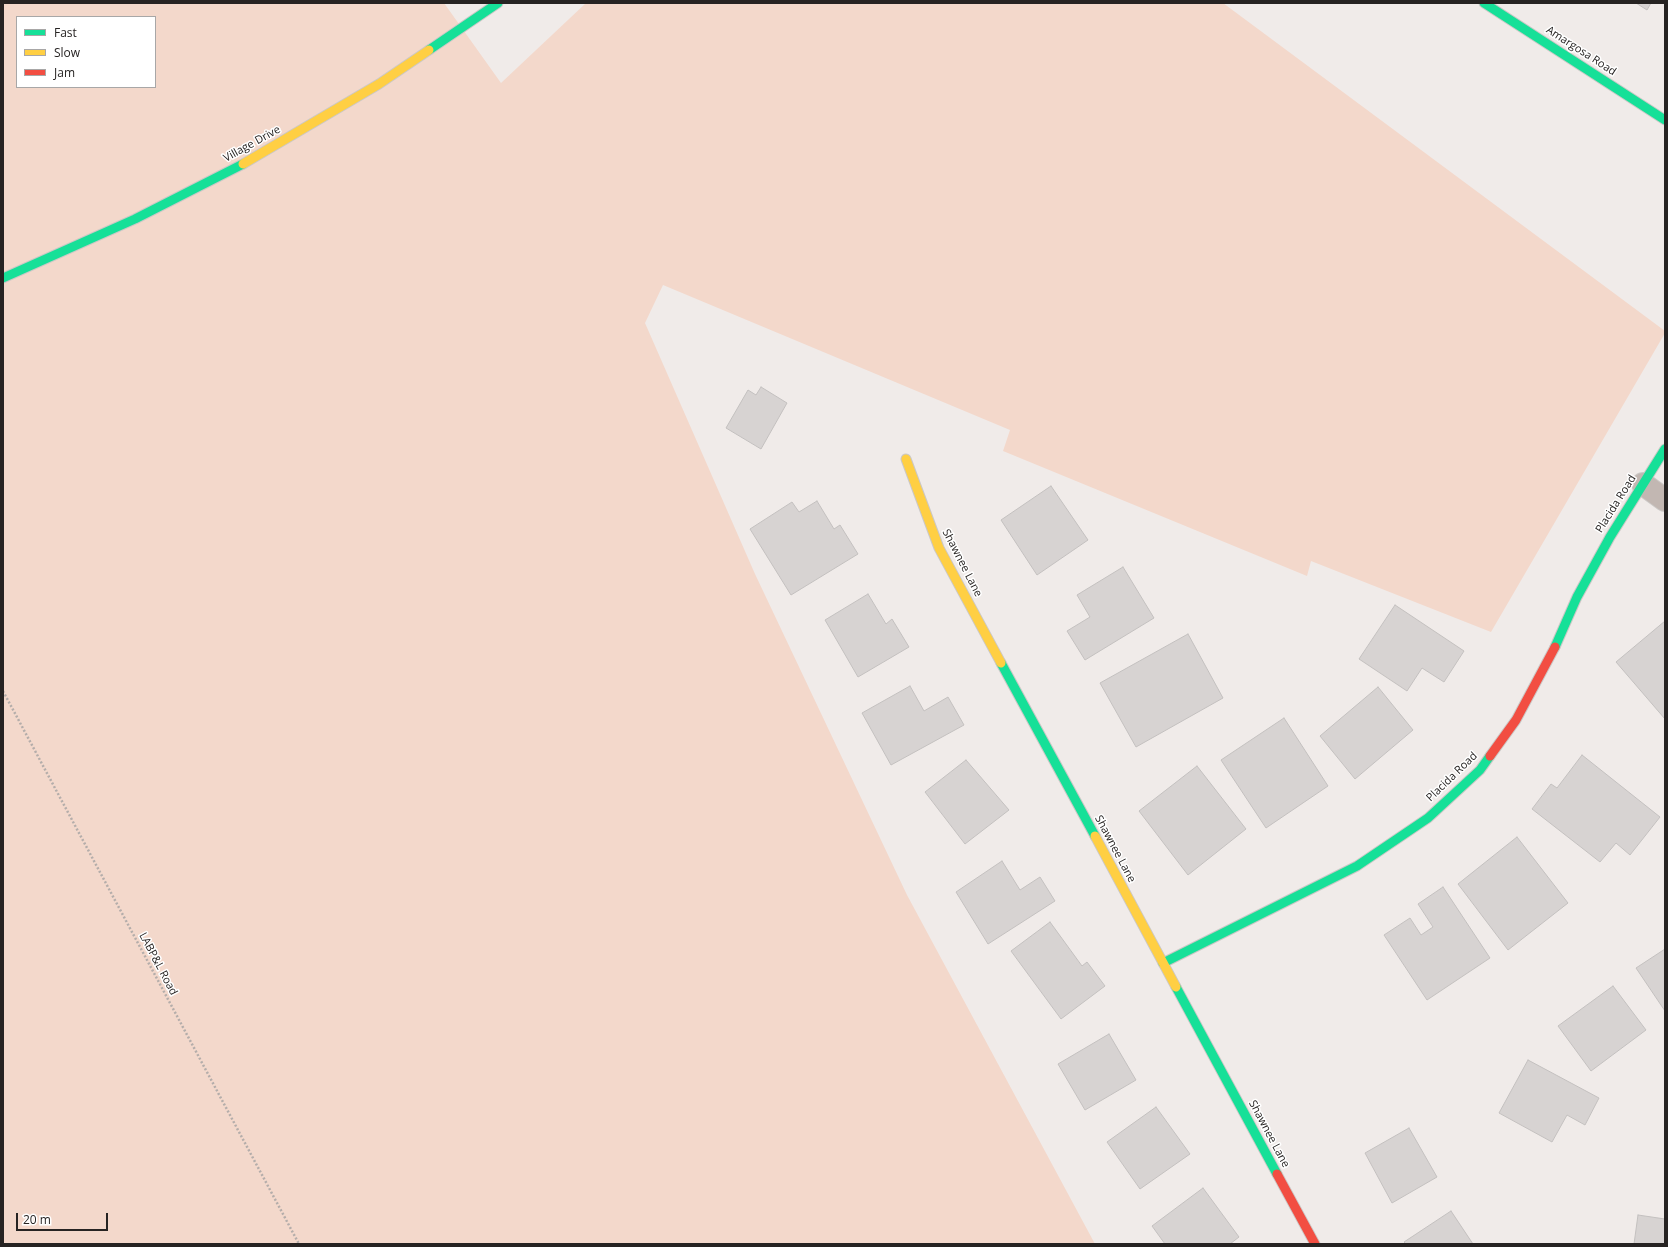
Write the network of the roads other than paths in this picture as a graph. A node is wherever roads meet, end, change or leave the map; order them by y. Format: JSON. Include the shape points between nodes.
{"nodes":[{"id":1,"x":498,"y":3,"type":"edge"},
{"id":2,"x":1484,"y":3,"type":"edge"},
{"id":3,"x":1665,"y":120,"type":"edge"},
{"id":4,"x":3,"y":278,"type":"edge"},
{"id":5,"x":1665,"y":449,"type":"edge"},
{"id":6,"x":906,"y":459,"type":"dead end"},
{"id":7,"x":1643,"y":484,"type":"junction"},
{"id":8,"x":1665,"y":500,"type":"edge"},
{"id":9,"x":1163,"y":963,"type":"junction"},
{"id":10,"x":1315,"y":1244,"type":"edge"}],
"edges":[{"from":1,"to":4,"type":"street","name":"Village Drive","via":[[380,84],[258,156],[135,219]]},
{"from":2,"to":3,"type":"street","name":"Amargosa Road"},
{"from":5,"to":7,"type":"street","name":"Placida Road"},
{"from":6,"to":9,"type":"street","name":"Shawnee Lane","via":[[939,548]]},
{"from":7,"to":8,"type":"street"},
{"from":7,"to":9,"type":"street","name":"Placida Road","via":[[1580,590],[1546,666],[1516,720],[1480,770],[1428,818],[1357,866]]},
{"from":9,"to":10,"type":"street","name":"Shawnee Lane"}]}
